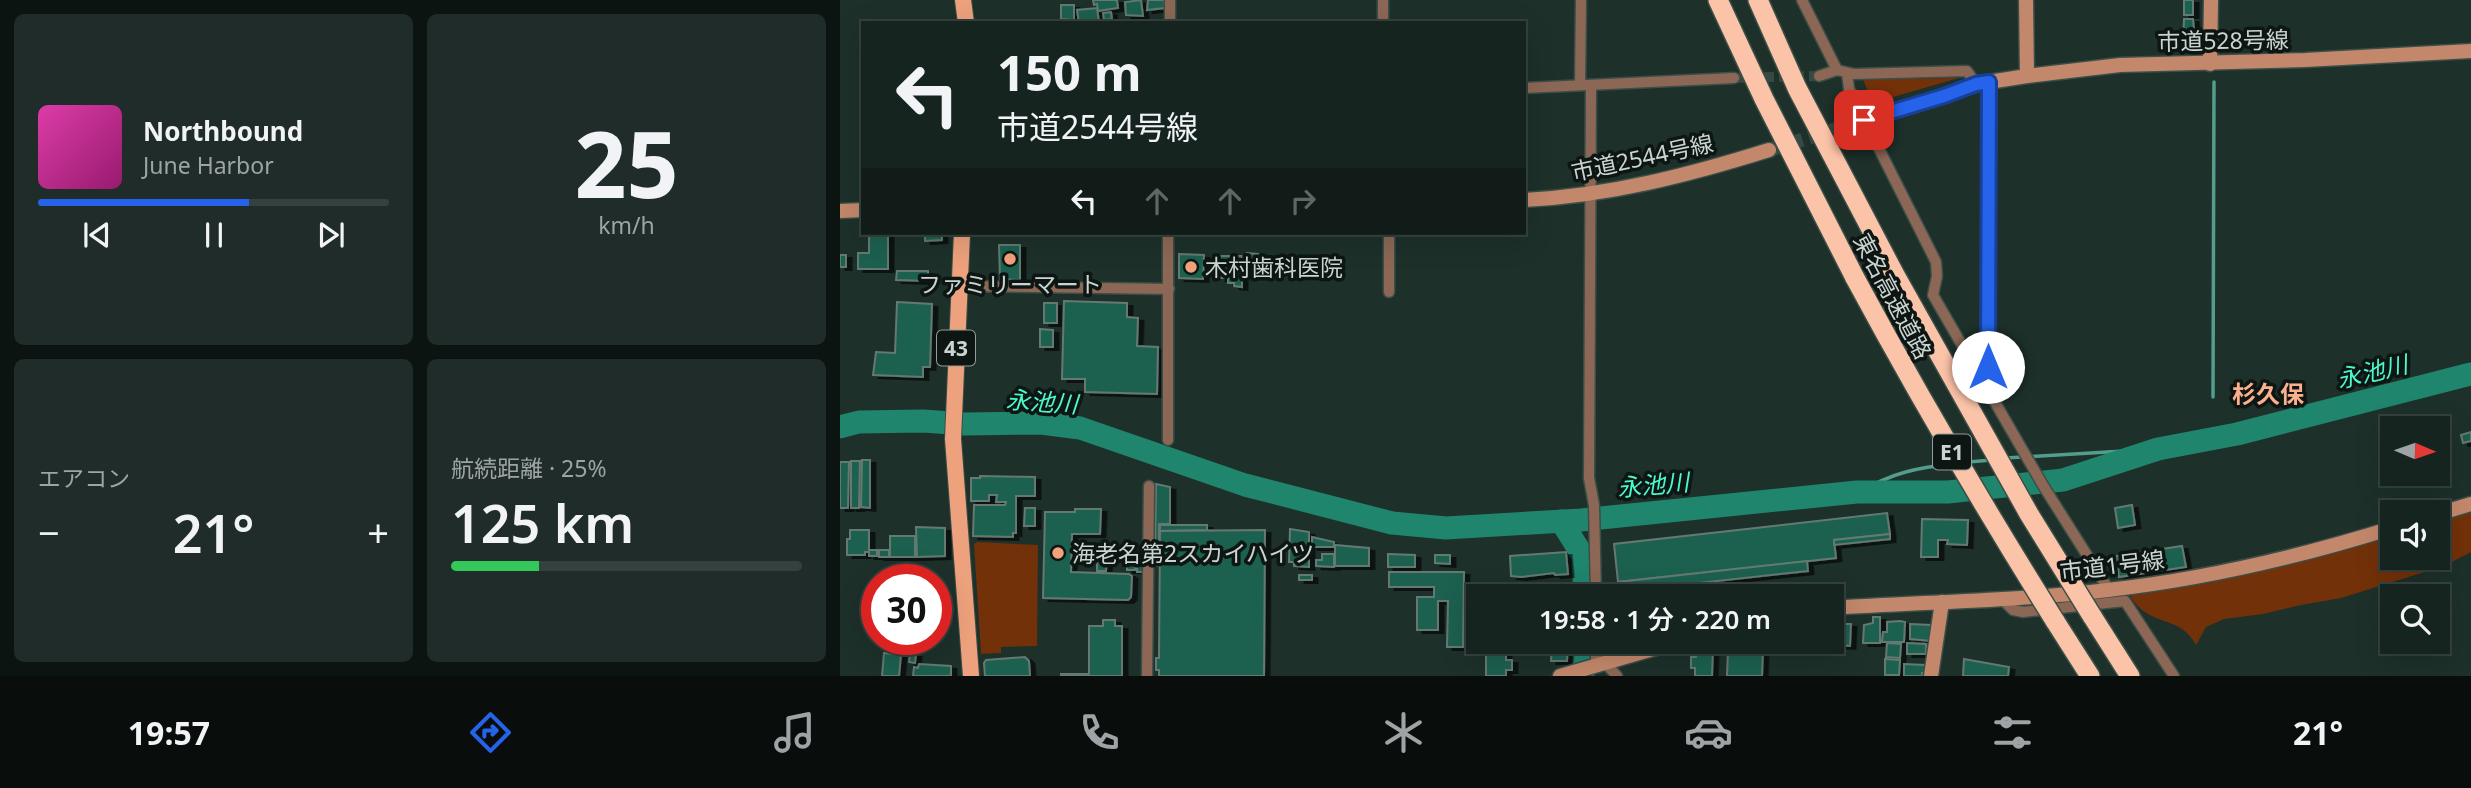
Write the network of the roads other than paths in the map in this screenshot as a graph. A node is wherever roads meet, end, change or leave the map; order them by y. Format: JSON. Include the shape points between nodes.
{"nodes":[{"id":1,"x":963,"y":0,"type":"edge"},
{"id":2,"x":1170,"y":0,"type":"edge"},
{"id":3,"x":1383,"y":0,"type":"edge"},
{"id":4,"x":1581,"y":0,"type":"edge"},
{"id":5,"x":1718,"y":0,"type":"edge"},
{"id":6,"x":1758,"y":0,"type":"edge"},
{"id":7,"x":1803,"y":0,"type":"edge"},
{"id":8,"x":2026,"y":0,"type":"edge"},
{"id":9,"x":2211,"y":0,"type":"edge"},
{"id":10,"x":966,"y":21,"type":"edge"},
{"id":11,"x":1170,"y":21,"type":"edge"},
{"id":12,"x":1382,"y":21,"type":"edge"},
{"id":13,"x":2471,"y":51,"type":"edge"},
{"id":14,"x":2210,"y":64,"type":"junction"},
{"id":15,"x":1842,"y":71,"type":"junction"},
{"id":16,"x":1819,"y":76,"type":"tunnel mouth"},
{"id":17,"x":2027,"y":76,"type":"junction"},
{"id":18,"x":1734,"y":78,"type":"tunnel mouth"},
{"id":19,"x":1983,"y":83,"type":"junction"},
{"id":20,"x":1586,"y":85,"type":"junction"},
{"id":21,"x":1526,"y":88,"type":"edge"},
{"id":22,"x":1864,"y":120,"type":"junction"},
{"id":23,"x":1846,"y":126,"type":"tunnel mouth"},
{"id":24,"x":1769,"y":149,"type":"tunnel mouth"},
{"id":25,"x":1590,"y":194,"type":"junction"},
{"id":26,"x":1526,"y":200,"type":"edge"},
{"id":27,"x":861,"y":210,"type":"edge"},
{"id":28,"x":840,"y":211,"type":"edge"},
{"id":29,"x":962,"y":235,"type":"edge"},
{"id":30,"x":1168,"y":235,"type":"edge"},
{"id":31,"x":1389,"y":235,"type":"edge"},
{"id":32,"x":959,"y":286,"type":"junction"},
{"id":33,"x":1169,"y":289,"type":"junction"},
{"id":34,"x":1389,"y":292,"type":"dead end"},
{"id":35,"x":1989,"y":391,"type":"junction"},
{"id":36,"x":1168,"y":440,"type":"dead end"},
{"id":37,"x":1149,"y":486,"type":"dead end"},
{"id":38,"x":2471,"y":504,"type":"edge"},
{"id":39,"x":2450,"y":510,"type":"edge"},
{"id":40,"x":2380,"y":531,"type":"edge"},
{"id":41,"x":1596,"y":584,"type":"edge"},
{"id":42,"x":2109,"y":590,"type":"junction"},
{"id":43,"x":2002,"y":599,"type":"junction"},
{"id":44,"x":1942,"y":602,"type":"junction"},
{"id":45,"x":1844,"y":606,"type":"edge"},
{"id":46,"x":1597,"y":654,"type":"edge"},
{"id":47,"x":1635,"y":654,"type":"edge"},
{"id":48,"x":1597,"y":665,"type":"junction"},
{"id":49,"x":1567,"y":674,"type":"edge"},
{"id":50,"x":971,"y":676,"type":"edge"},
{"id":51,"x":1147,"y":676,"type":"edge"},
{"id":52,"x":1617,"y":676,"type":"edge"},
{"id":53,"x":1931,"y":676,"type":"edge"},
{"id":54,"x":2090,"y":676,"type":"edge"},
{"id":55,"x":2130,"y":676,"type":"edge"},
{"id":56,"x":2175,"y":676,"type":"edge"}],
"edges":[{"from":1,"to":10,"type":"main road"},
{"from":2,"to":11,"type":"street"},
{"from":3,"to":12,"type":"street"},
{"from":4,"to":20,"type":"street"},
{"from":5,"to":54,"type":"highway","name":"東名高速道路","number":"E1","bridge":true,"via":[[1855,278],[1919,395]]},
{"from":6,"to":55,"type":"highway","name":"東名高速道路","number":"E1","bridge":true,"via":[[1797,88],[1895,275],[2029,513]]},
{"from":7,"to":15,"type":"street"},
{"from":8,"to":17,"type":"street"},
{"from":9,"to":14,"type":"street"},
{"from":13,"to":14,"type":"street","name":"市道528号線"},
{"from":14,"to":17,"type":"street","name":"市道528号線","via":[[2120,65]]},
{"from":15,"to":16,"type":"street"},
{"from":15,"to":19,"type":"street","via":[[1966,71]]},
{"from":15,"to":22,"type":"street"},
{"from":17,"to":19,"type":"street","name":"市道528号線"},
{"from":18,"to":20,"type":"street"},
{"from":19,"to":22,"type":"street"},
{"from":19,"to":35,"type":"street"},
{"from":20,"to":21,"type":"street"},
{"from":20,"to":25,"type":"street"},
{"from":22,"to":23,"type":"street"},
{"from":22,"to":35,"type":"street","via":[[1936,262],[1933,295]]},
{"from":24,"to":25,"type":"street","name":"市道2544号線","via":[[1680,176]]},
{"from":25,"to":26,"type":"street","name":"市道2544号線"},
{"from":25,"to":41,"type":"street","via":[[1589,478]]},
{"from":27,"to":28,"type":"street"},
{"from":29,"to":32,"type":"main road","number":"43"},
{"from":30,"to":33,"type":"street"},
{"from":31,"to":34,"type":"street"},
{"from":32,"to":33,"type":"street"},
{"from":32,"to":50,"type":"main road","number":"43","via":[[953,439]]},
{"from":33,"to":36,"type":"street"},
{"from":35,"to":42,"type":"street"},
{"from":37,"to":51,"type":"street"},
{"from":38,"to":39,"type":"street"},
{"from":40,"to":42,"type":"street","name":"市道1号線","via":[[2278,561]]},
{"from":42,"to":43,"type":"street","name":"市道1号線"},
{"from":43,"to":44,"type":"street","name":"市道1号線"},
{"from":43,"to":56,"type":"street","via":[[2022,612],[2125,601]]},
{"from":44,"to":45,"type":"street","name":"市道1号線"},
{"from":44,"to":53,"type":"street"},
{"from":46,"to":48,"type":"street"},
{"from":47,"to":48,"type":"street"},
{"from":48,"to":49,"type":"street"},
{"from":48,"to":52,"type":"street"}]}
